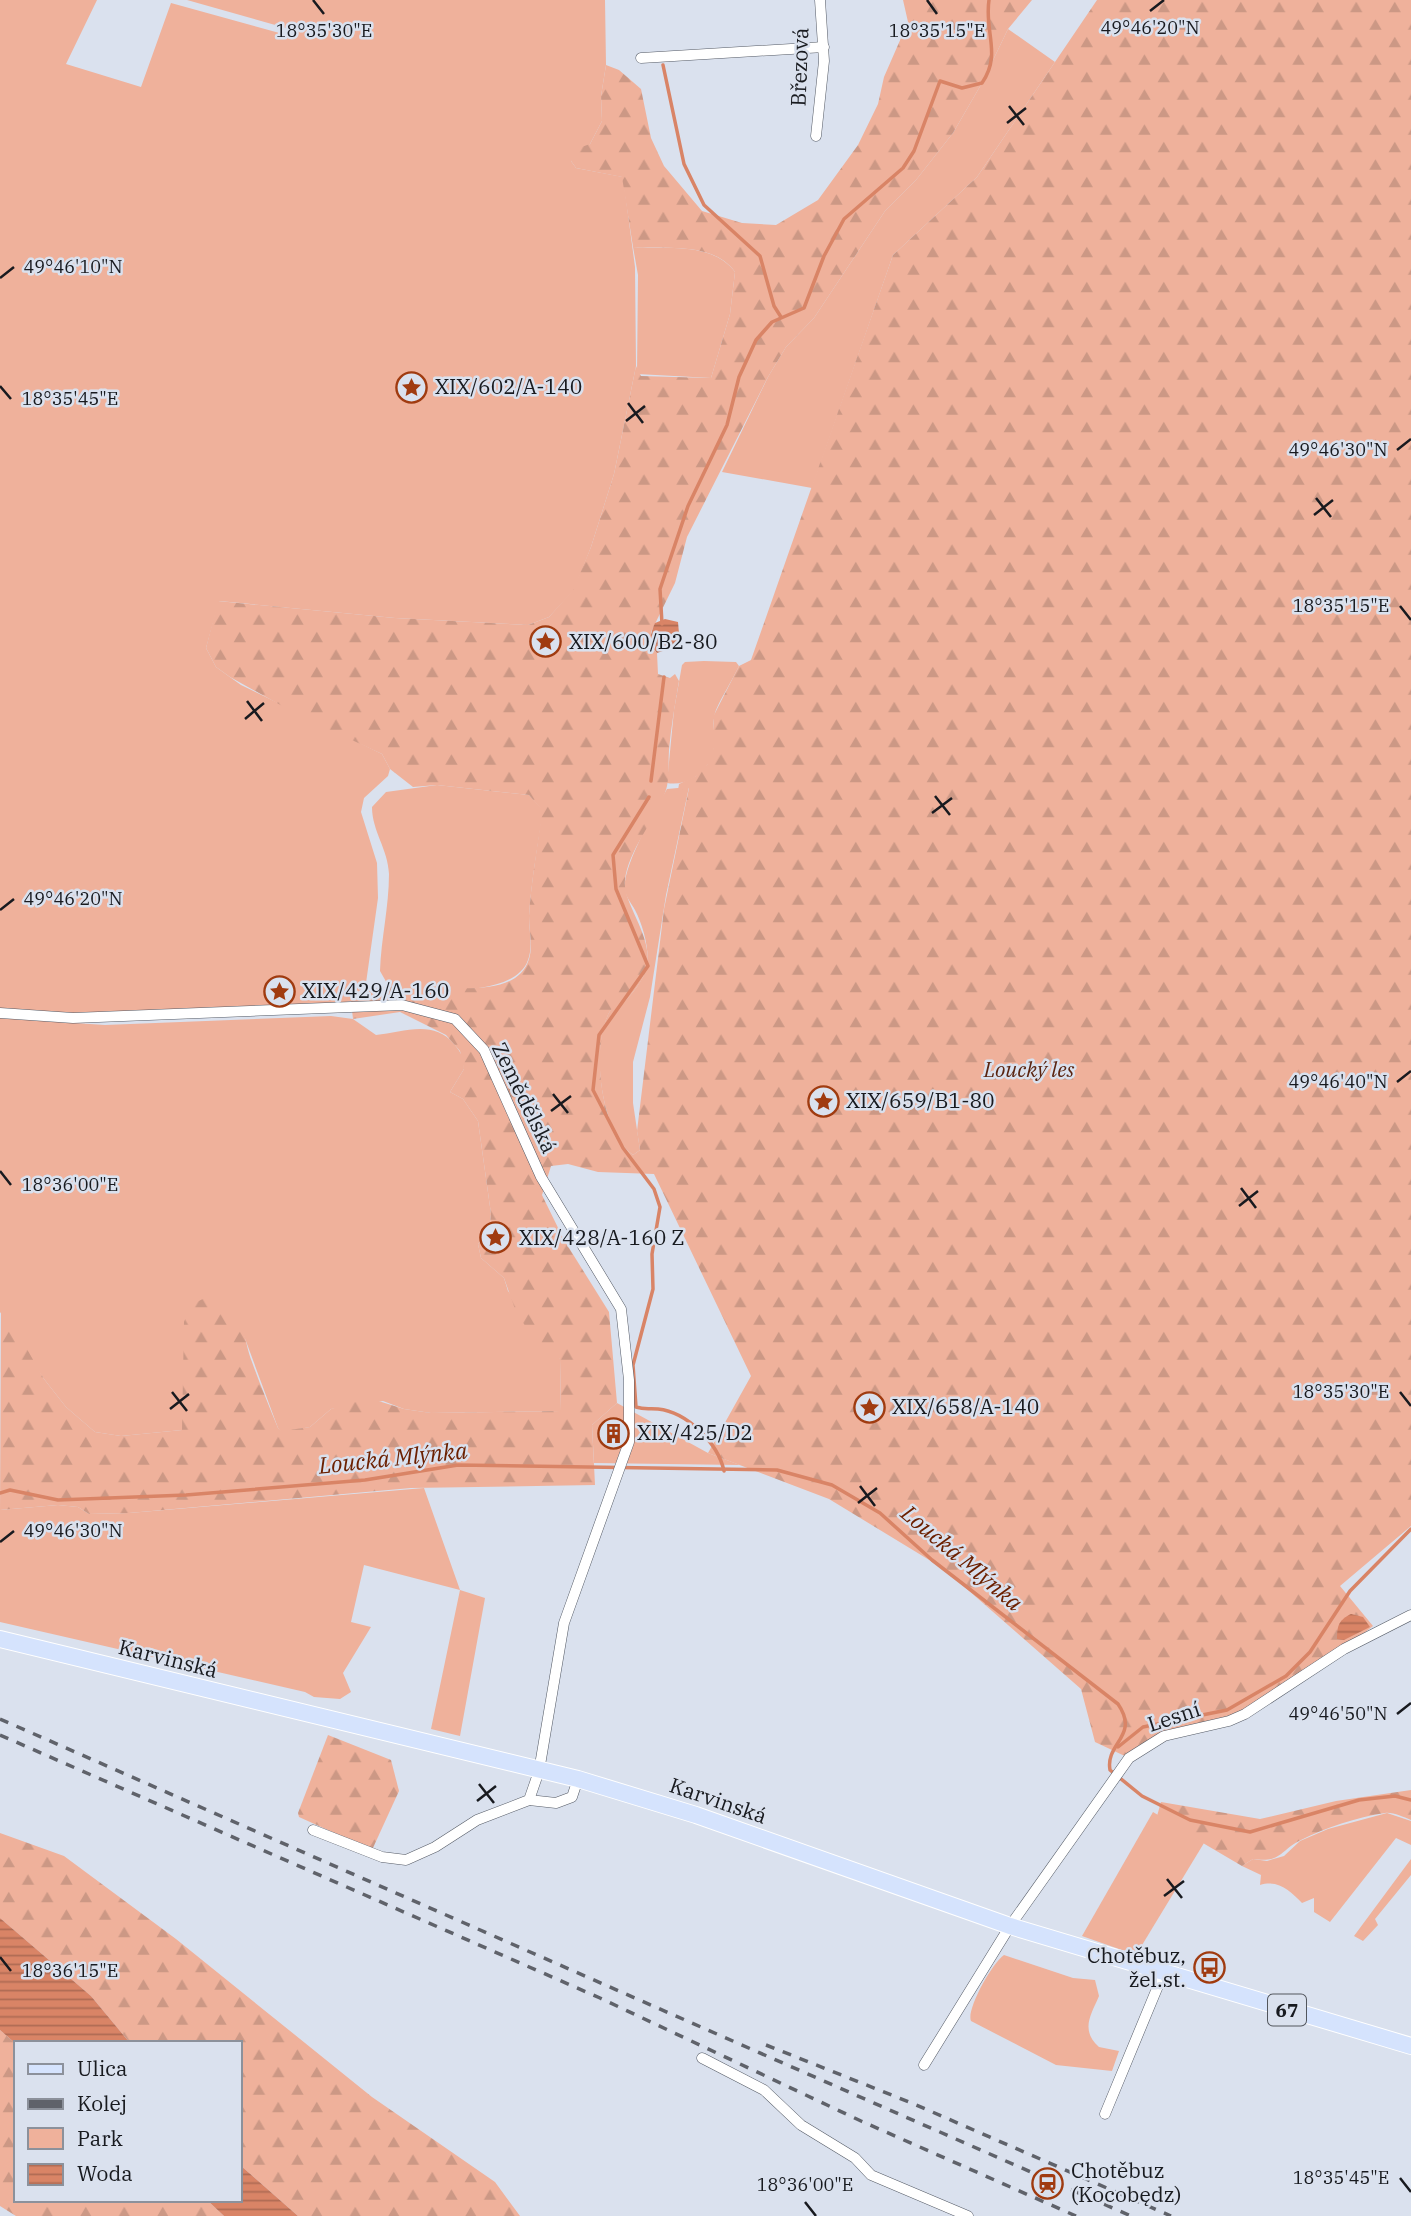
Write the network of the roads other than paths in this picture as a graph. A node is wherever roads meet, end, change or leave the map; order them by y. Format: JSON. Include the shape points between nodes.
{"nodes":[{"id":1,"x":820,"y":0,"type":"edge"},
{"id":2,"x":824,"y":47,"type":"junction"},
{"id":3,"x":641,"y":58,"type":"dead end"},
{"id":4,"x":816,"y":136,"type":"dead end"},
{"id":5,"x":0,"y":1013,"type":"edge"},
{"id":6,"x":1411,"y":1615,"type":"edge"},
{"id":7,"x":0,"y":1639,"type":"edge"},
{"id":8,"x":539,"y":1771,"type":"junction"},
{"id":9,"x":578,"y":1779,"type":"junction"},
{"id":10,"x":529,"y":1800,"type":"junction"},
{"id":11,"x":313,"y":1830,"type":"dead end"},
{"id":12,"x":1010,"y":1926,"type":"junction"},
{"id":13,"x":1163,"y":1974,"type":"junction"},
{"id":14,"x":1411,"y":2046,"type":"edge"},
{"id":15,"x":702,"y":2058,"type":"dead end"},
{"id":16,"x":925,"y":2065,"type":"dead end"},
{"id":17,"x":1105,"y":2114,"type":"dead end"},
{"id":18,"x":968,"y":2216,"type":"edge"}],
"edges":[{"from":1,"to":2,"type":"street","name":"Březová"},
{"from":2,"to":3,"type":"street"},
{"from":2,"to":4,"type":"street","name":"Březová"},
{"from":5,"to":8,"type":"street","name":"Zemědělská","via":[[73,1018],[401,1005],[455,1019],[484,1051],[541,1177],[621,1309],[629,1380],[629,1442],[564,1623]]},
{"from":6,"to":12,"type":"street","name":"Lesní","via":[[1344,1649],[1245,1714],[1164,1736],[1129,1758]]},
{"from":7,"to":8,"type":"main road","name":"Karvinská","number":"67"},
{"from":8,"to":9,"type":"main road","name":"Karvinská","number":"67"},
{"from":8,"to":10,"type":"street","name":"Zemědělská"},
{"from":9,"to":10,"type":"street","via":[[572,1797],[556,1803]]},
{"from":9,"to":12,"type":"main road","name":"Karvinská","number":"67","via":[[730,1827]]},
{"from":10,"to":11,"type":"street","via":[[477,1820],[406,1860],[382,1857]]},
{"from":12,"to":13,"type":"main road","name":"Karvinská","number":"67"},
{"from":12,"to":16,"type":"street","name":"Lesní"},
{"from":13,"to":14,"type":"main road","name":"Karvinská","number":"67"},
{"from":13,"to":17,"type":"street"},
{"from":15,"to":18,"type":"street","via":[[764,2090],[801,2125],[855,2158],[871,2175]]}]}
